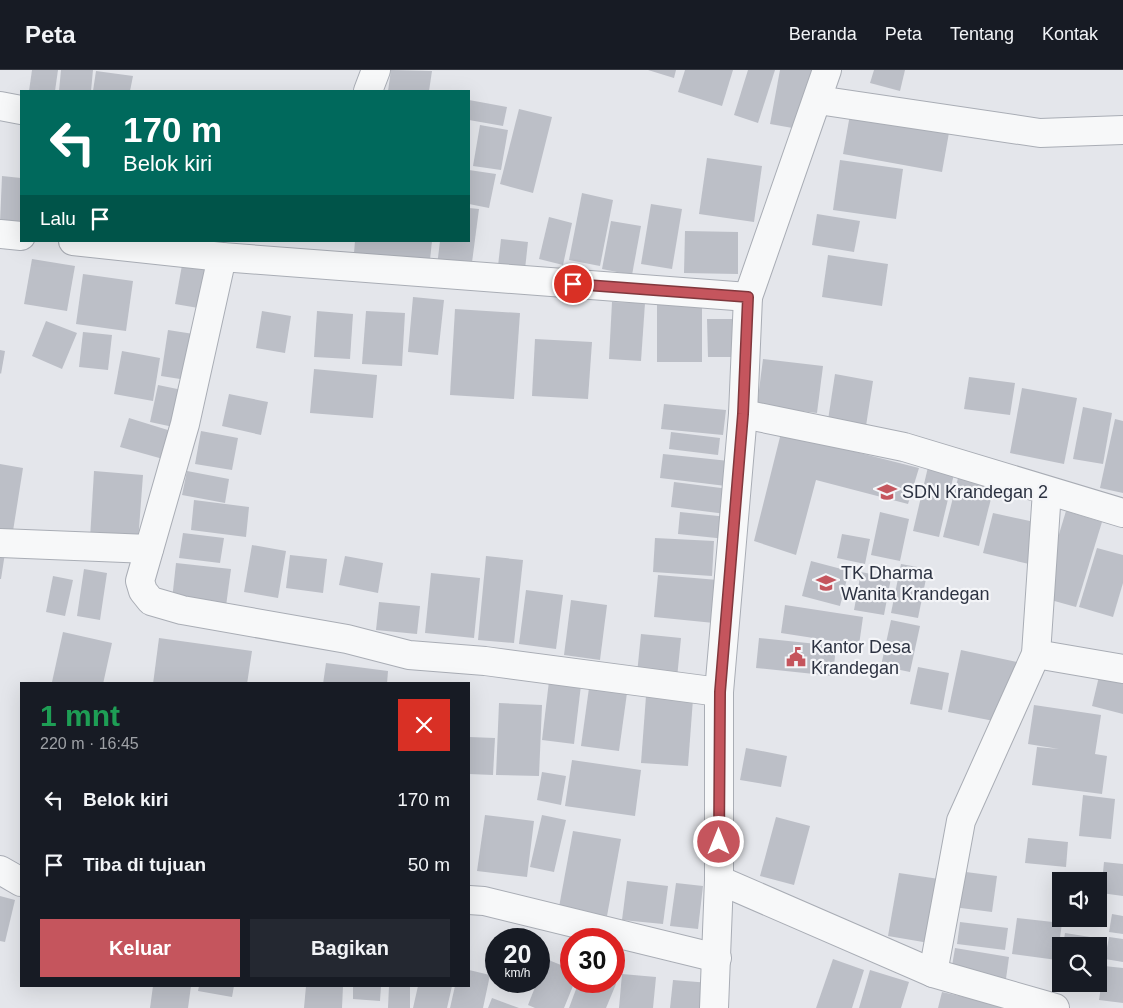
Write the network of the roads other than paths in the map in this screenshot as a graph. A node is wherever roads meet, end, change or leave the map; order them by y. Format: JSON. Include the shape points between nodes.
{"nodes":[{"id":1,"x":376,"y":70,"type":"edge"},
{"id":2,"x":827,"y":70,"type":"edge"},
{"id":3,"x":368,"y":90,"type":"edge"},
{"id":4,"x":818,"y":100,"type":"junction"},
{"id":5,"x":0,"y":106,"type":"edge"},
{"id":6,"x":20,"y":110,"type":"edge"},
{"id":7,"x":1123,"y":130,"type":"edge"},
{"id":8,"x":0,"y":234,"type":"edge"},
{"id":9,"x":20,"y":236,"type":"edge"},
{"id":10,"x":82,"y":242,"type":"edge"},
{"id":11,"x":305,"y":252,"type":"edge"},
{"id":12,"x":222,"y":257,"type":"junction"},
{"id":13,"x":748,"y":297,"type":"junction"},
{"id":14,"x":743,"y":414,"type":"junction"},
{"id":15,"x":1047,"y":491,"type":"junction"},
{"id":16,"x":1123,"y":513,"type":"edge"},
{"id":17,"x":0,"y":542,"type":"edge"},
{"id":18,"x":149,"y":549,"type":"junction"},
{"id":19,"x":1036,"y":654,"type":"junction"},
{"id":20,"x":1123,"y":669,"type":"edge"},
{"id":21,"x":720,"y":692,"type":"junction"},
{"id":22,"x":0,"y":870,"type":"edge"},
{"id":23,"x":719,"y":880,"type":"junction"},
{"id":24,"x":20,"y":881,"type":"edge"},
{"id":25,"x":470,"y":900,"type":"edge"},
{"id":26,"x":717,"y":958,"type":"junction"},
{"id":27,"x":933,"y":973,"type":"junction"},
{"id":28,"x":714,"y":1008,"type":"edge"},
{"id":29,"x":1055,"y":1008,"type":"edge"}],
"edges":[{"from":1,"to":3,"type":"street"},
{"from":2,"to":4,"type":"street"},
{"from":4,"to":7,"type":"street","via":[[1040,133]]},
{"from":4,"to":13,"type":"street"},
{"from":5,"to":6,"type":"street"},
{"from":8,"to":9,"type":"street"},
{"from":10,"to":12,"type":"street"},
{"from":11,"to":12,"type":"street"},
{"from":11,"to":13,"type":"street"},
{"from":12,"to":18,"type":"street","via":[[185,424]]},
{"from":13,"to":14,"type":"street"},
{"from":14,"to":15,"type":"street","via":[[904,446]]},
{"from":14,"to":21,"type":"street"},
{"from":15,"to":16,"type":"street"},
{"from":15,"to":19,"type":"street"},
{"from":17,"to":18,"type":"street"},
{"from":18,"to":21,"type":"street","via":[[140,581],[143,591],[151,601],[182,610],[347,639],[409,655],[485,661]]},
{"from":19,"to":20,"type":"street"},
{"from":19,"to":27,"type":"street","via":[[961,821]]},
{"from":21,"to":23,"type":"street"},
{"from":22,"to":24,"type":"street"},
{"from":23,"to":26,"type":"street"},
{"from":23,"to":27,"type":"street"},
{"from":25,"to":26,"type":"street"},
{"from":26,"to":28,"type":"street"},
{"from":27,"to":29,"type":"street"}]}
